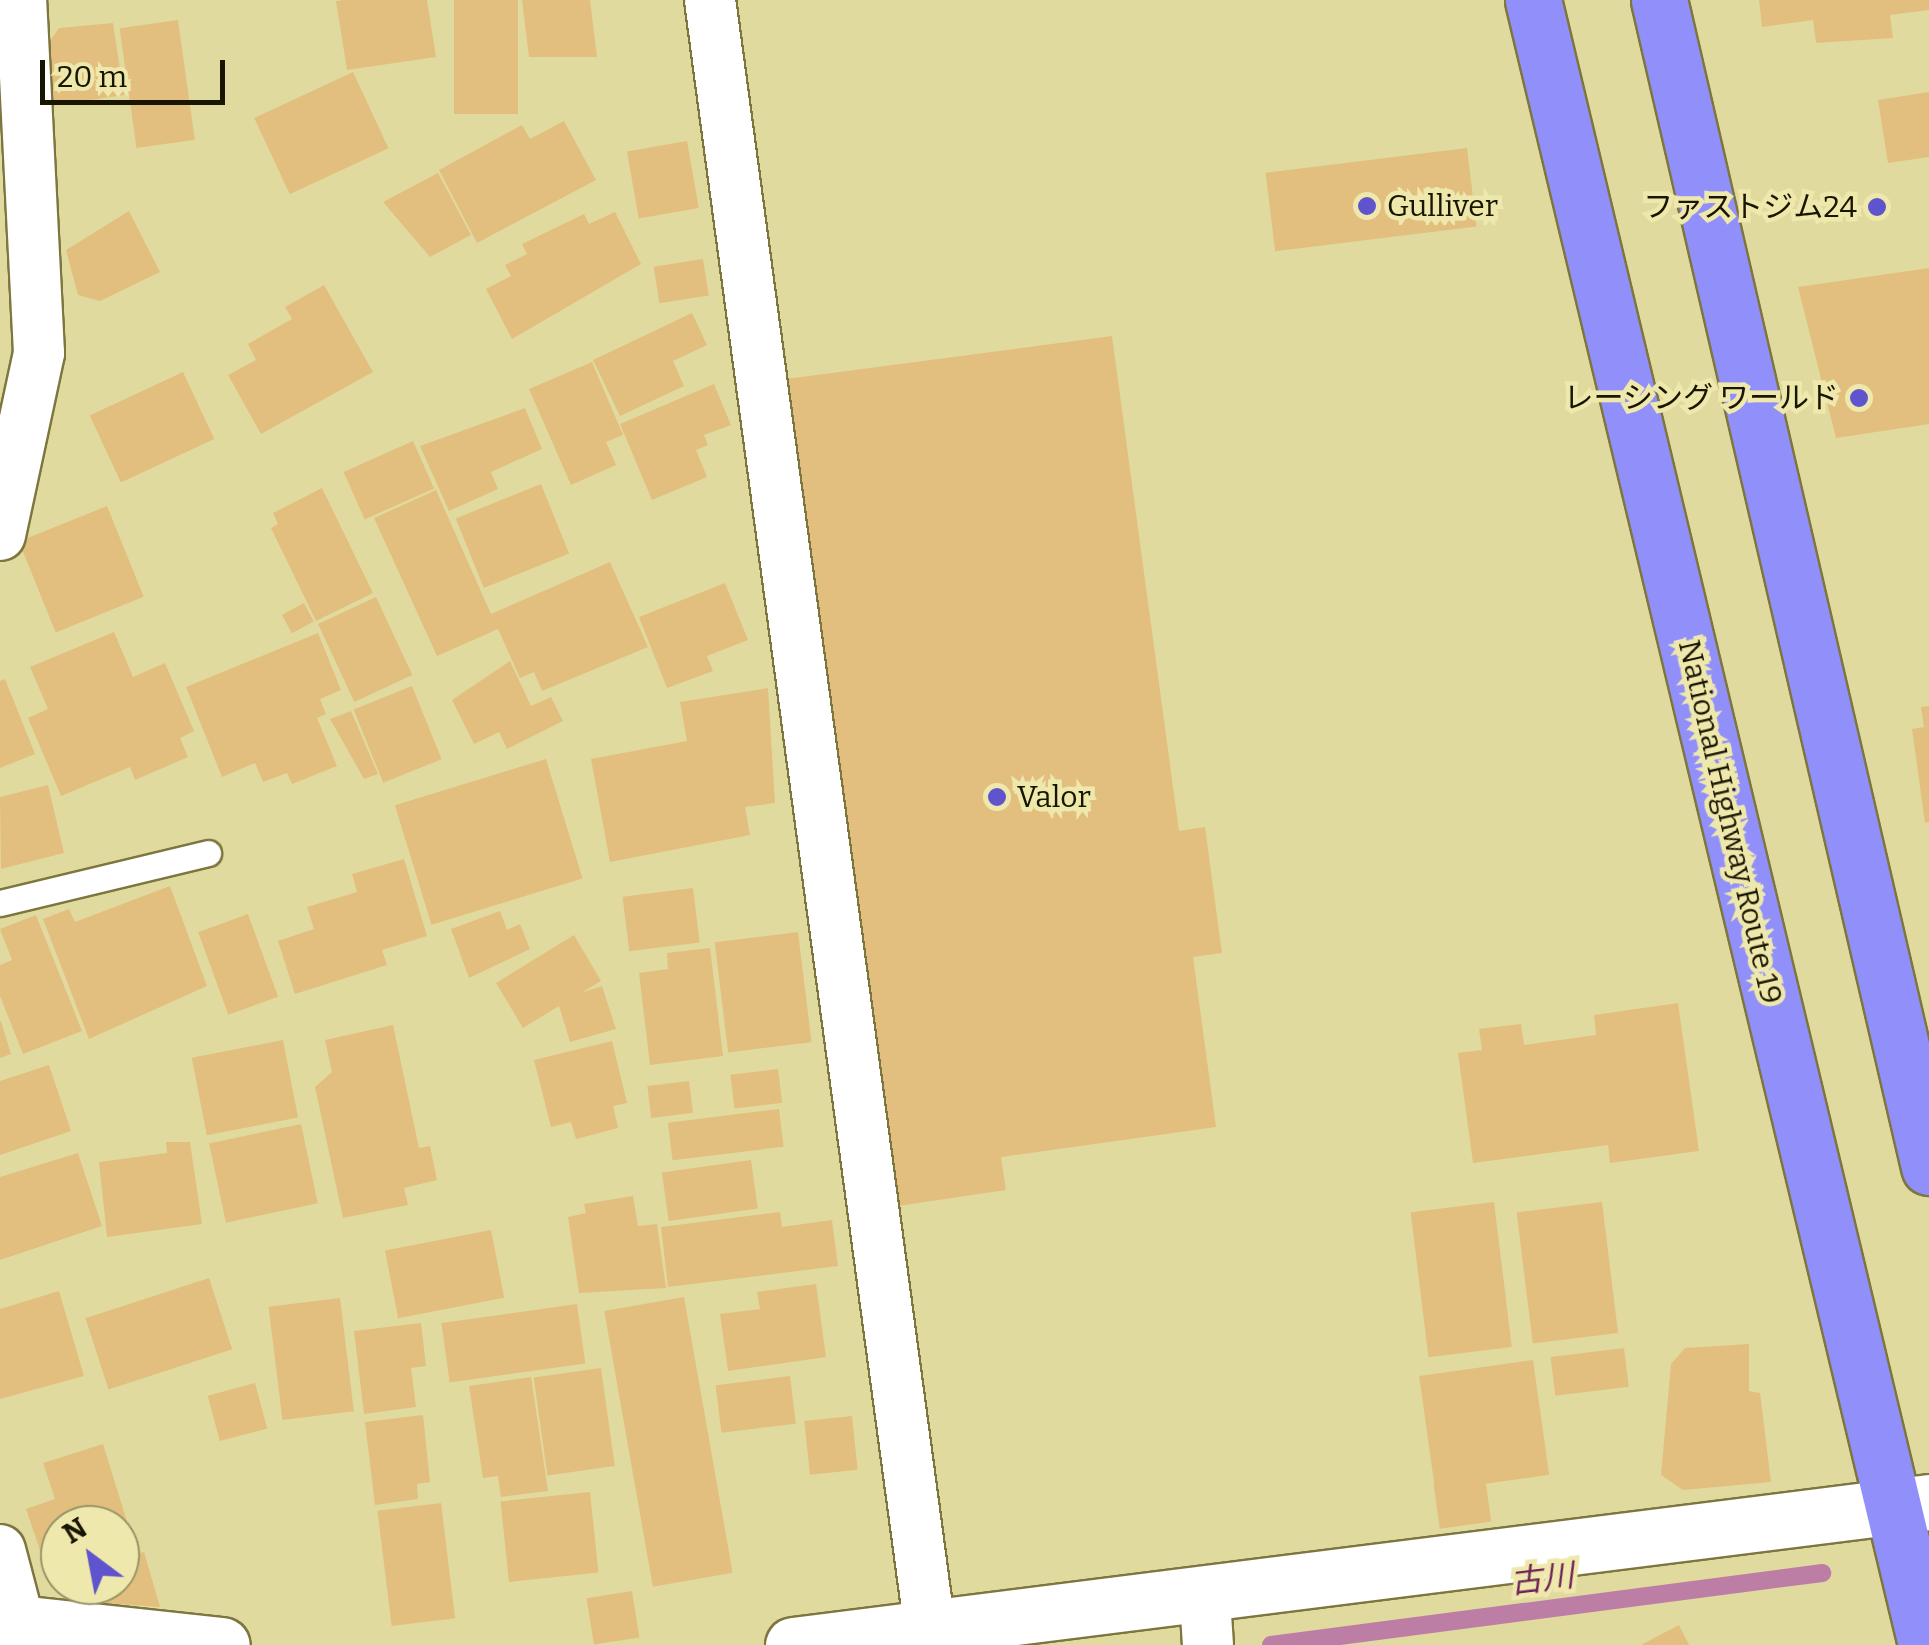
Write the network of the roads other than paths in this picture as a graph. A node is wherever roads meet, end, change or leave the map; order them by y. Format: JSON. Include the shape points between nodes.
{"nodes":[{"id":1,"x":21,"y":0,"type":"edge"},
{"id":2,"x":710,"y":0,"type":"edge"},
{"id":3,"x":1534,"y":0,"type":"edge"},
{"id":4,"x":1659,"y":0,"type":"edge"},
{"id":5,"x":0,"y":534,"type":"edge"},
{"id":6,"x":208,"y":854,"type":"dead end"},
{"id":7,"x":0,"y":903,"type":"edge"},
{"id":8,"x":1929,"y":1167,"type":"edge"},
{"id":9,"x":1912,"y":1505,"type":"edge"},
{"id":10,"x":0,"y":1550,"type":"edge"},
{"id":11,"x":1207,"y":1624,"type":"edge"},
{"id":12,"x":14,"y":1630,"type":"edge"},
{"id":13,"x":930,"y":1630,"type":"junction"},
{"id":14,"x":222,"y":1645,"type":"edge"},
{"id":15,"x":794,"y":1645,"type":"edge"},
{"id":16,"x":1926,"y":1645,"type":"edge"}],
"edges":[{"from":1,"to":5,"type":"street","via":[[39,353]]},
{"from":2,"to":13,"type":"street"},
{"from":3,"to":9,"type":"highway","name":"National Highway Route 19"},
{"from":4,"to":8,"type":"highway"},
{"from":6,"to":7,"type":"lane"},
{"from":9,"to":11,"type":"street"},
{"from":9,"to":16,"type":"highway","name":"National Highway Route 19"},
{"from":10,"to":12,"type":"street"},
{"from":11,"to":13,"type":"street"},
{"from":12,"to":14,"type":"street"},
{"from":13,"to":15,"type":"street"}]}
